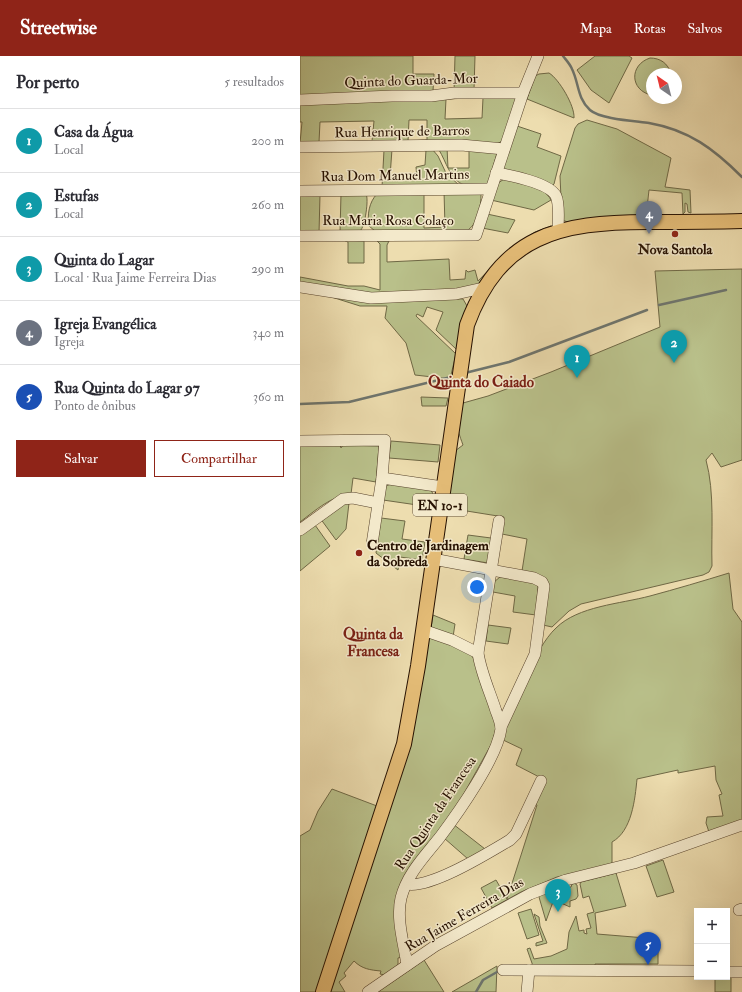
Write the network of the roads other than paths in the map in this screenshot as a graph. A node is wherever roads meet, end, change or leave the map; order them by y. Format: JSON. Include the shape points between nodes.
{"nodes":[{"id":1,"x":537,"y":56,"type":"edge"},
{"id":2,"x":523,"y":93,"type":"junction"},
{"id":3,"x":300,"y":100,"type":"edge"},
{"id":4,"x":300,"y":147,"type":"edge"},
{"id":5,"x":504,"y":149,"type":"junction"},
{"id":6,"x":496,"y":173,"type":"junction"},
{"id":7,"x":490,"y":189,"type":"junction"},
{"id":8,"x":300,"y":191,"type":"edge"},
{"id":9,"x":742,"y":221,"type":"edge"},
{"id":10,"x":558,"y":230,"type":"junction"},
{"id":11,"x":300,"y":236,"type":"edge"},
{"id":12,"x":300,"y":287,"type":"edge"},
{"id":13,"x":483,"y":288,"type":"junction"},
{"id":14,"x":456,"y":294,"type":"junction"},
{"id":15,"x":473,"y":307,"type":"junction"},
{"id":16,"x":300,"y":441,"type":"edge"},
{"id":17,"x":382,"y":478,"type":"junction"},
{"id":18,"x":443,"y":487,"type":"junction"},
{"id":19,"x":378,"y":503,"type":"junction"},
{"id":20,"x":499,"y":521,"type":"dead end"},
{"id":21,"x":300,"y":530,"type":"edge"},
{"id":22,"x":372,"y":544,"type":"dead end"},
{"id":23,"x":433,"y":559,"type":"junction"},
{"id":24,"x":492,"y":569,"type":"junction"},
{"id":25,"x":423,"y":630,"type":"junction"},
{"id":26,"x":478,"y":653,"type":"junction"},
{"id":27,"x":501,"y":727,"type":"junction"},
{"id":28,"x":541,"y":781,"type":"dead end"},
{"id":29,"x":742,"y":825,"type":"edge"},
{"id":30,"x":406,"y":884,"type":"junction"},
{"id":31,"x":407,"y":964,"type":"junction"},
{"id":32,"x":503,"y":970,"type":"dead end"},
{"id":33,"x":529,"y":970,"type":"junction"},
{"id":34,"x":694,"y":971,"type":"edge"},
{"id":35,"x":730,"y":972,"type":"edge"},
{"id":36,"x":742,"y":972,"type":"edge"},
{"id":37,"x":324,"y":992,"type":"edge"},
{"id":38,"x":368,"y":992,"type":"edge"},
{"id":39,"x":527,"y":992,"type":"edge"}],
"edges":[{"from":1,"to":2,"type":"street"},
{"from":2,"to":3,"type":"street","name":"Quinta do Guarda-Mor","via":[[454,93]]},
{"from":2,"to":5,"type":"street"},
{"from":4,"to":5,"type":"street","name":"Rua Henrique de Barros","via":[[461,145]]},
{"from":5,"to":6,"type":"street"},
{"from":6,"to":7,"type":"street"},
{"from":6,"to":10,"type":"street","via":[[551,190],[558,204]]},
{"from":7,"to":8,"type":"street","name":"Rua Dom Manuel Martins"},
{"from":7,"to":11,"type":"street","name":"Rua Maria Rosa Colaço","via":[[476,235]]},
{"from":9,"to":10,"type":"main road","number":"EN 10-1","via":[[612,222]]},
{"from":10,"to":13,"type":"main road","number":"EN 10-1","via":[[520,250],[499,268]]},
{"from":12,"to":14,"type":"street","via":[[371,298]]},
{"from":13,"to":14,"type":"street"},
{"from":13,"to":15,"type":"main road","number":"EN 10-1"},
{"from":14,"to":15,"type":"street","via":[[467,299]]},
{"from":15,"to":18,"type":"main road","number":"EN 10-1","via":[[466,325]]},
{"from":16,"to":17,"type":"street","via":[[385,440]]},
{"from":17,"to":18,"type":"street"},
{"from":17,"to":19,"type":"street"},
{"from":18,"to":23,"type":"main road","number":"EN 10-1"},
{"from":19,"to":21,"type":"street","via":[[353,498],[343,499]]},
{"from":19,"to":22,"type":"street"},
{"from":20,"to":24,"type":"street"},
{"from":23,"to":24,"type":"street","name":"Rua Quinta da Francesa"},
{"from":23,"to":25,"type":"main road","number":"EN 10-1"},
{"from":24,"to":26,"type":"street"},
{"from":24,"to":27,"type":"street","name":"Rua Quinta da Francesa","via":[[539,579],[544,586],[535,654]]},
{"from":25,"to":26,"type":"street"},
{"from":25,"to":37,"type":"main road","number":"EN 10-1","via":[[404,744]]},
{"from":26,"to":27,"type":"street"},
{"from":27,"to":30,"type":"street","name":"Rua Quinta da Francesa","via":[[481,775]]},
{"from":28,"to":30,"type":"street","via":[[516,834],[510,840],[439,877],[416,885]]},
{"from":29,"to":31,"type":"street","name":"Rua Jaime Ferreira Dias","via":[[634,863],[544,887],[463,930]]},
{"from":30,"to":31,"type":"street","name":"Rua Quinta da Francesa","via":[[400,908]]},
{"from":31,"to":38,"type":"street","name":"Rua Jaime Ferreira Dias"},
{"from":32,"to":33,"type":"street"},
{"from":33,"to":34,"type":"street"},
{"from":33,"to":39,"type":"street"},
{"from":35,"to":36,"type":"street"}]}
